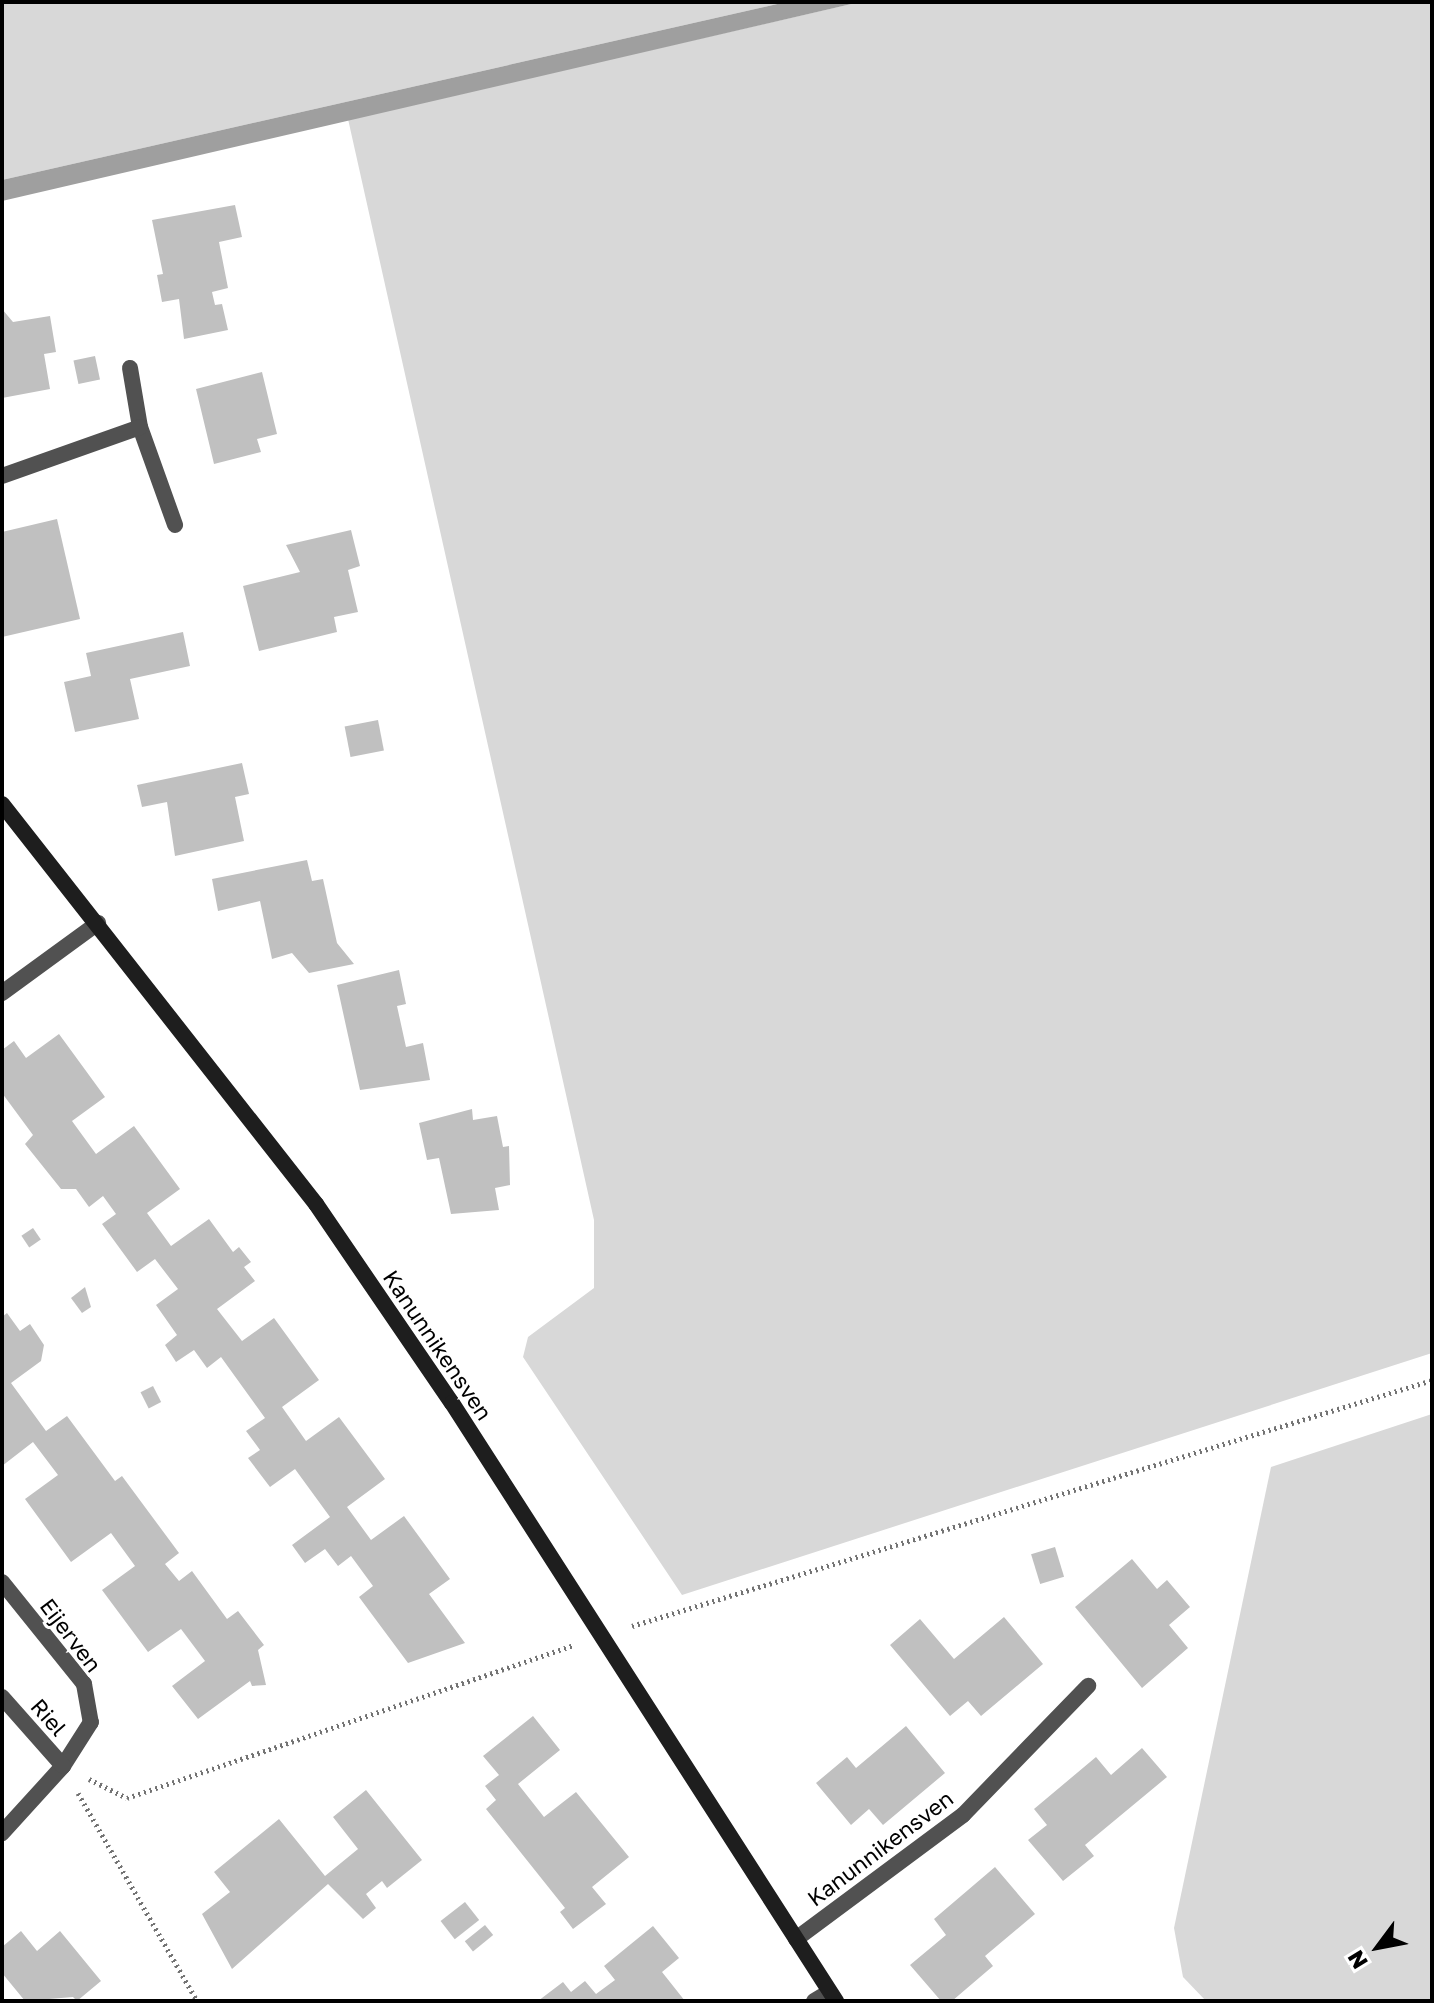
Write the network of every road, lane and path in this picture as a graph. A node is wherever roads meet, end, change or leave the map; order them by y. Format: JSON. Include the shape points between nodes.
{"nodes":[{"id":1,"x":130,"y":368,"type":"dead end"},
{"id":2,"x":140,"y":427,"type":"junction"},
{"id":3,"x":2,"y":476,"type":"edge"},
{"id":4,"x":175,"y":525,"type":"dead end"},
{"id":5,"x":2,"y":804,"type":"edge"},
{"id":6,"x":98,"y":923,"type":"junction"},
{"id":7,"x":2,"y":993,"type":"edge"},
{"id":8,"x":1432,"y":1380,"type":"edge"},
{"id":9,"x":2,"y":1582,"type":"edge"},
{"id":10,"x":600,"y":1635,"type":"junction"},
{"id":11,"x":1088,"y":1686,"type":"dead end"},
{"id":12,"x":2,"y":1697,"type":"edge"},
{"id":13,"x":63,"y":1766,"type":"junction"},
{"id":14,"x":2,"y":1833,"type":"edge"},
{"id":15,"x":796,"y":1939,"type":"junction"},
{"id":16,"x":833,"y":1996,"type":"edge"},
{"id":17,"x":197,"y":2001,"type":"edge"},
{"id":18,"x":814,"y":2001,"type":"edge"}],
"edges":[{"from":1,"to":2,"type":"street"},
{"from":2,"to":3,"type":"street"},
{"from":2,"to":4,"type":"street"},
{"from":5,"to":6,"type":"street","name":"Kanunnikensven"},
{"from":6,"to":7,"type":"street"},
{"from":6,"to":10,"type":"street","name":"Kanunnikensven","via":[[316,1204]]},
{"from":8,"to":10,"type":"path"},
{"from":9,"to":13,"type":"street","name":"Eijerven","via":[[84,1684],[91,1722]]},
{"from":10,"to":13,"type":"path","via":[[127,1798]]},
{"from":10,"to":15,"type":"street","name":"Kanunnikensven"},
{"from":11,"to":15,"type":"street","name":"Kanunnikensven","via":[[963,1815]]},
{"from":12,"to":13,"type":"street","name":"Riel"},
{"from":13,"to":14,"type":"street","name":"Eijerven"},
{"from":13,"to":17,"type":"path"},
{"from":15,"to":16,"type":"street","name":"Kanunnikensven"},
{"from":16,"to":18,"type":"street"}]}
